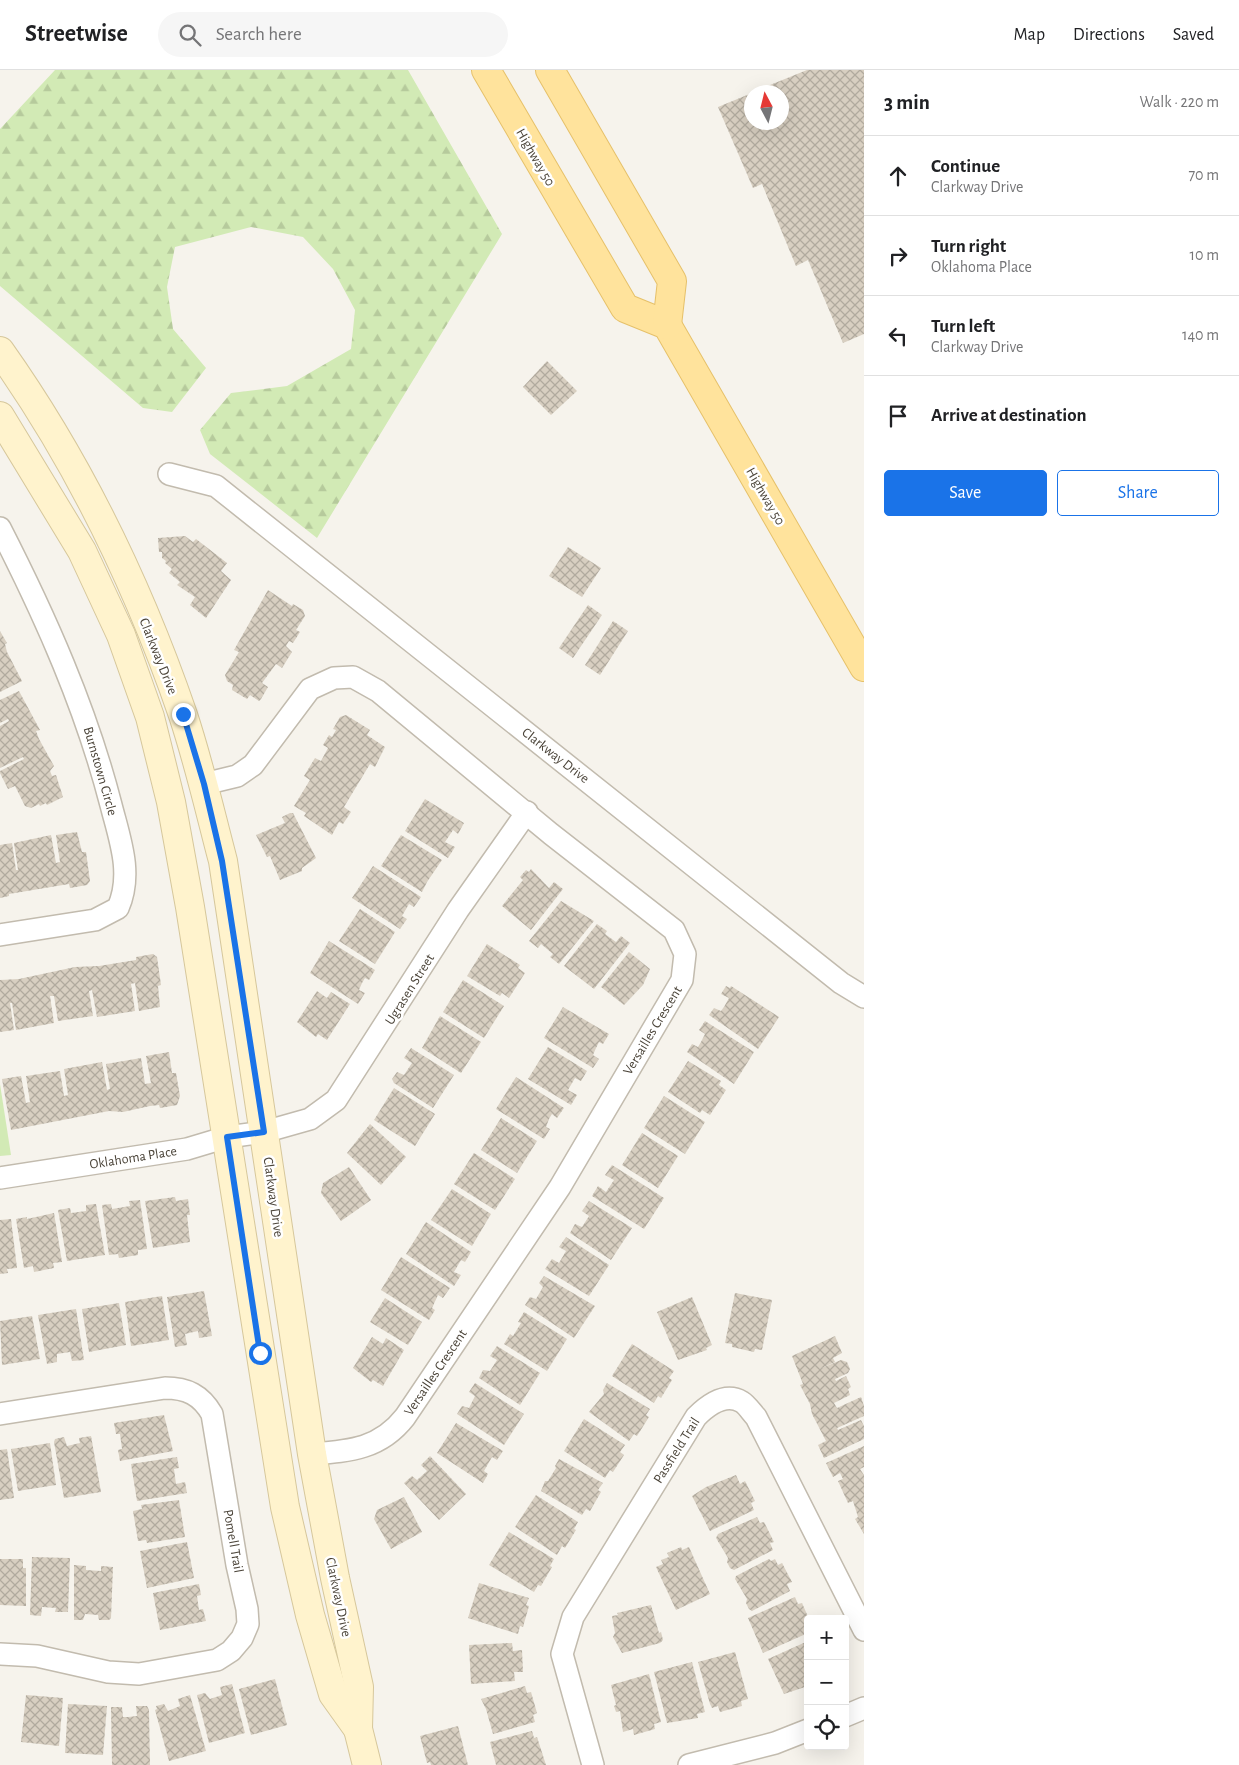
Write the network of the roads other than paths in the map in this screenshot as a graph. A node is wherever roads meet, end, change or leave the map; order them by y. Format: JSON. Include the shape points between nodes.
{"nodes":[{"id":1,"x":486,"y":70,"type":"edge"},
{"id":2,"x":550,"y":70,"type":"edge"},
{"id":3,"x":667,"y":325,"type":"junction"},
{"id":4,"x":0,"y":351,"type":"edge"},
{"id":5,"x":0,"y":416,"type":"edge"},
{"id":6,"x":170,"y":474,"type":"dead end"},
{"id":7,"x":0,"y":528,"type":"edge"},
{"id":8,"x":864,"y":667,"type":"edge"},
{"id":9,"x":204,"y":784,"type":"junction"},
{"id":10,"x":527,"y":812,"type":"junction"},
{"id":11,"x":0,"y":934,"type":"edge"},
{"id":12,"x":864,"y":997,"type":"edge"},
{"id":13,"x":264,"y":1132,"type":"junction"},
{"id":14,"x":227,"y":1137,"type":"junction"},
{"id":15,"x":0,"y":1178,"type":"edge"},
{"id":16,"x":0,"y":1414,"type":"edge"},
{"id":17,"x":312,"y":1454,"type":"junction"},
{"id":18,"x":864,"y":1630,"type":"edge"},
{"id":19,"x":0,"y":1654,"type":"edge"},
{"id":20,"x":864,"y":1708,"type":"edge"},
{"id":21,"x":849,"y":1714,"type":"edge"},
{"id":22,"x":358,"y":1729,"type":"junction"},
{"id":23,"x":804,"y":1731,"type":"edge"},
{"id":24,"x":367,"y":1765,"type":"edge"},
{"id":25,"x":593,"y":1765,"type":"edge"},
{"id":26,"x":689,"y":1765,"type":"edge"}],
"edges":[{"from":1,"to":3,"type":"main road","name":"Highway 50","via":[[625,308]]},
{"from":2,"to":3,"type":"main road","via":[[672,281]]},
{"from":3,"to":8,"type":"main road","name":"Highway 50"},
{"from":4,"to":9,"type":"street","name":"Clarkway Drive","via":[[29,392],[98,515],[183,714]]},
{"from":5,"to":14,"type":"street","name":"Clarkway Drive","via":[[82,551],[121,635],[150,717],[171,802]]},
{"from":6,"to":12,"type":"street","name":"Clarkway Drive","via":[[216,486],[841,983]]},
{"from":7,"to":11,"type":"street","name":"Burnstown Circle","via":[[54,638],[78,698],[102,770],[126,866],[125,893],[118,908],[95,920]]},
{"from":9,"to":10,"type":"street","name":"Versailles Crescent","via":[[237,776],[253,765],[310,689],[334,678],[353,677],[378,691]]},
{"from":9,"to":13,"type":"street","name":"Clarkway Drive","via":[[222,861]]},
{"from":10,"to":13,"type":"street","name":"Ugrasen Street","via":[[458,910],[336,1100],[310,1119]]},
{"from":10,"to":17,"type":"street","name":"Versailles Crescent","via":[[674,930],[685,954],[682,980],[560,1187],[405,1417],[394,1431],[363,1448]]},
{"from":13,"to":14,"type":"street","name":"Oklahoma Place"},
{"from":13,"to":17,"type":"street","name":"Clarkway Drive"},
{"from":14,"to":15,"type":"street","name":"Oklahoma Place","via":[[187,1148]]},
{"from":14,"to":22,"type":"street","name":"Clarkway Drive","via":[[285,1507],[332,1694]]},
{"from":16,"to":19,"type":"street","name":"Pomell Trail","via":[[165,1388],[181,1388],[205,1402],[212,1414],[248,1624],[242,1638],[217,1660],[139,1674],[108,1672],[37,1656]]},
{"from":17,"to":22,"type":"street","name":"Clarkway Drive","via":[[334,1578],[359,1687]]},
{"from":18,"to":25,"type":"street","name":"Passfield Trail","via":[[756,1417],[741,1402],[723,1399],[708,1405],[696,1417],[573,1617],[562,1654]]},
{"from":20,"to":21,"type":"street"},
{"from":22,"to":24,"type":"street","name":"Clarkway Drive"},
{"from":23,"to":26,"type":"street"}]}
